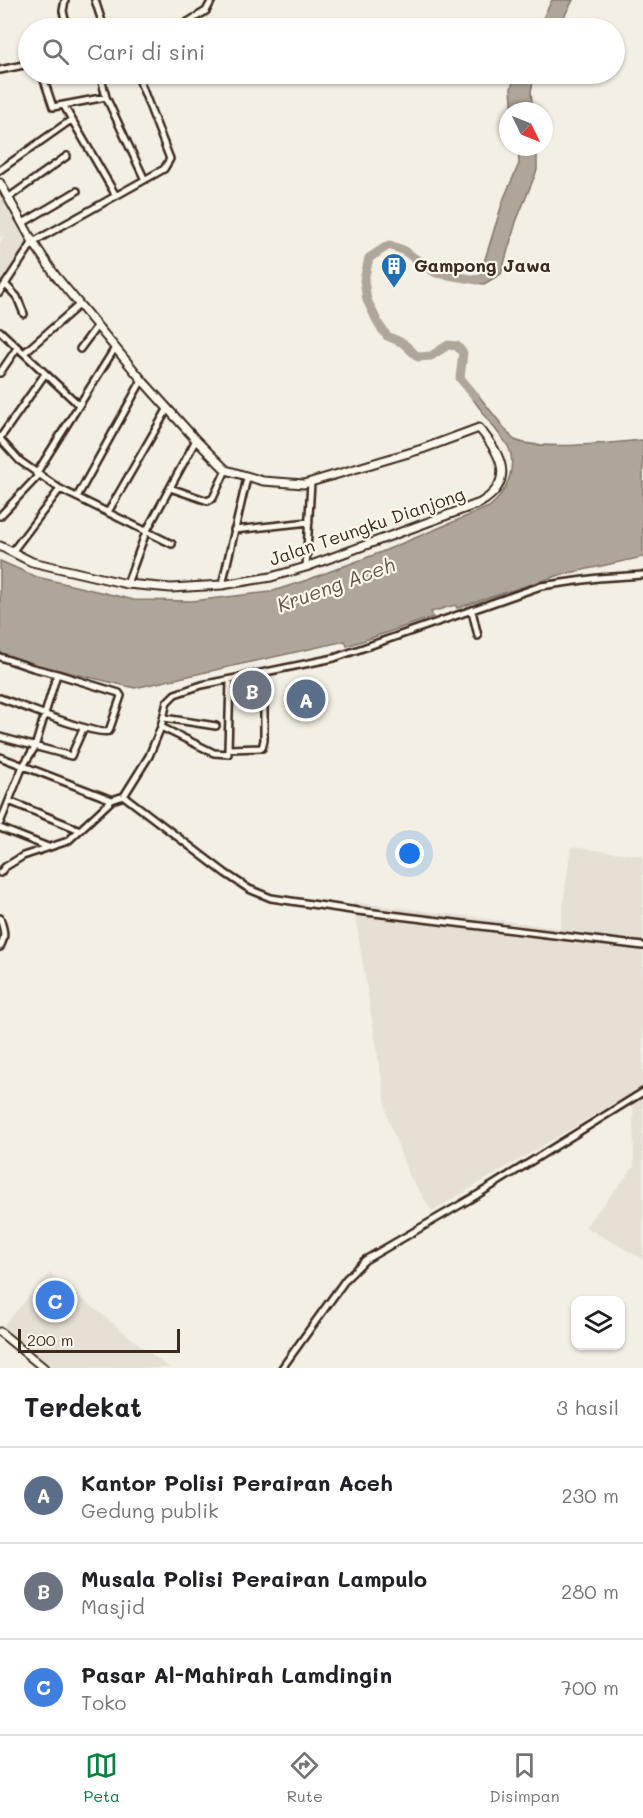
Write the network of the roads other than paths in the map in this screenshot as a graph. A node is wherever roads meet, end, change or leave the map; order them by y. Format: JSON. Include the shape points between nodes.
{"nodes":[{"id":1,"x":65,"y":0,"type":"edge"},
{"id":2,"x":95,"y":0,"type":"edge"},
{"id":3,"x":212,"y":0,"type":"edge"},
{"id":4,"x":65,"y":18,"type":"edge"},
{"id":5,"x":101,"y":18,"type":"edge"},
{"id":6,"x":194,"y":18,"type":"edge"},
{"id":7,"x":18,"y":66,"type":"edge"},
{"id":8,"x":0,"y":70,"type":"edge"},
{"id":9,"x":45,"y":84,"type":"edge"},
{"id":10,"x":103,"y":84,"type":"edge"},
{"id":11,"x":141,"y":84,"type":"edge"},
{"id":12,"x":106,"y":97,"type":"junction"},
{"id":13,"x":64,"y":106,"type":"junction"},
{"id":14,"x":71,"y":120,"type":"junction"},
{"id":15,"x":67,"y":156,"type":"dead end"},
{"id":16,"x":0,"y":170,"type":"edge"},
{"id":17,"x":144,"y":178,"type":"junction"},
{"id":18,"x":0,"y":183,"type":"edge"},
{"id":19,"x":78,"y":191,"type":"dead end"},
{"id":20,"x":115,"y":194,"type":"junction"},
{"id":21,"x":8,"y":198,"type":"junction"},
{"id":22,"x":23,"y":223,"type":"junction"},
{"id":23,"x":33,"y":242,"type":"junction"},
{"id":24,"x":5,"y":284,"type":"junction"},
{"id":25,"x":0,"y":292,"type":"edge"},
{"id":26,"x":79,"y":304,"type":"junction"},
{"id":27,"x":24,"y":314,"type":"dead end"},
{"id":28,"x":97,"y":326,"type":"junction"},
{"id":29,"x":0,"y":331,"type":"edge"},
{"id":30,"x":17,"y":348,"type":"junction"},
{"id":31,"x":115,"y":348,"type":"junction"},
{"id":32,"x":80,"y":349,"type":"dead end"},
{"id":33,"x":24,"y":353,"type":"junction"},
{"id":34,"x":0,"y":373,"type":"edge"},
{"id":35,"x":45,"y":374,"type":"junction"},
{"id":36,"x":142,"y":380,"type":"junction"},
{"id":37,"x":79,"y":405,"type":"junction"},
{"id":38,"x":168,"y":408,"type":"junction"},
{"id":39,"x":0,"y":439,"type":"edge"},
{"id":40,"x":196,"y":440,"type":"junction"},
{"id":41,"x":226,"y":470,"type":"junction"},
{"id":42,"x":37,"y":475,"type":"junction"},
{"id":43,"x":247,"y":478,"type":"junction"},
{"id":44,"x":311,"y":482,"type":"junction"},
{"id":45,"x":170,"y":488,"type":"junction"},
{"id":46,"x":60,"y":489,"type":"junction"},
{"id":47,"x":77,"y":497,"type":"junction"},
{"id":48,"x":108,"y":512,"type":"junction"},
{"id":49,"x":0,"y":516,"type":"edge"},
{"id":50,"x":309,"y":522,"type":"junction"},
{"id":51,"x":234,"y":530,"type":"junction"},
{"id":52,"x":146,"y":532,"type":"junction"},
{"id":53,"x":172,"y":544,"type":"dead end"},
{"id":54,"x":0,"y":546,"type":"edge"},
{"id":55,"x":12,"y":552,"type":"junction"},
{"id":56,"x":306,"y":567,"type":"junction"},
{"id":57,"x":643,"y":575,"type":"edge"},
{"id":58,"x":127,"y":584,"type":"junction"},
{"id":59,"x":222,"y":585,"type":"junction"},
{"id":60,"x":472,"y":610,"type":"junction"},
{"id":61,"x":478,"y":636,"type":"dead end"},
{"id":62,"x":0,"y":657,"type":"edge"},
{"id":63,"x":264,"y":673,"type":"junction"},
{"id":64,"x":57,"y":674,"type":"junction"},
{"id":65,"x":230,"y":680,"type":"junction"},
{"id":66,"x":0,"y":698,"type":"edge"},
{"id":67,"x":44,"y":713,"type":"junction"},
{"id":68,"x":164,"y":718,"type":"junction"},
{"id":69,"x":216,"y":726,"type":"dead end"},
{"id":70,"x":161,"y":727,"type":"junction"},
{"id":71,"x":83,"y":729,"type":"junction"},
{"id":72,"x":0,"y":737,"type":"edge"},
{"id":73,"x":35,"y":747,"type":"junction"},
{"id":74,"x":228,"y":749,"type":"junction"},
{"id":75,"x":0,"y":757,"type":"edge"},
{"id":76,"x":23,"y":766,"type":"junction"},
{"id":77,"x":124,"y":796,"type":"junction"},
{"id":78,"x":9,"y":801,"type":"junction"},
{"id":79,"x":111,"y":801,"type":"junction"},
{"id":80,"x":3,"y":809,"type":"edge"},
{"id":81,"x":0,"y":823,"type":"edge"},
{"id":82,"x":0,"y":828,"type":"edge"},
{"id":83,"x":80,"y":830,"type":"junction"},
{"id":84,"x":48,"y":847,"type":"junction"},
{"id":85,"x":0,"y":873,"type":"edge"},
{"id":86,"x":0,"y":918,"type":"edge"},
{"id":87,"x":643,"y":946,"type":"edge"},
{"id":88,"x":0,"y":947,"type":"edge"},
{"id":89,"x":643,"y":1092,"type":"edge"},
{"id":90,"x":0,"y":1332,"type":"edge"},
{"id":91,"x":44,"y":1368,"type":"edge"},
{"id":92,"x":282,"y":1368,"type":"edge"}],
"edges":[{"from":1,"to":4,"type":"street"},
{"from":2,"to":5,"type":"street"},
{"from":3,"to":6,"type":"street","via":[[206,11]]},
{"from":7,"to":8,"type":"street"},
{"from":9,"to":13,"type":"street","via":[[52,106]]},
{"from":10,"to":12,"type":"street"},
{"from":11,"to":17,"type":"street","via":[[170,159],[164,169]]},
{"from":12,"to":13,"type":"street"},
{"from":12,"to":17,"type":"street"},
{"from":13,"to":14,"type":"street"},
{"from":14,"to":16,"type":"street"},
{"from":14,"to":20,"type":"street"},
{"from":15,"to":21,"type":"street"},
{"from":17,"to":20,"type":"street"},
{"from":18,"to":21,"type":"street"},
{"from":19,"to":22,"type":"street"},
{"from":20,"to":23,"type":"street"},
{"from":21,"to":22,"type":"street"},
{"from":22,"to":23,"type":"street"},
{"from":23,"to":24,"type":"street"},
{"from":23,"to":26,"type":"street"},
{"from":24,"to":25,"type":"street"},
{"from":24,"to":27,"type":"street","via":[[17,297]]},
{"from":26,"to":28,"type":"street"},
{"from":26,"to":33,"type":"street"},
{"from":28,"to":31,"type":"street"},
{"from":28,"to":32,"type":"street"},
{"from":29,"to":30,"type":"street"},
{"from":30,"to":33,"type":"street"},
{"from":30,"to":34,"type":"street"},
{"from":31,"to":36,"type":"street"},
{"from":31,"to":37,"type":"street"},
{"from":33,"to":35,"type":"street"},
{"from":35,"to":37,"type":"street"},
{"from":35,"to":39,"type":"street"},
{"from":36,"to":38,"type":"street"},
{"from":36,"to":47,"type":"street"},
{"from":37,"to":42,"type":"street"},
{"from":38,"to":40,"type":"street"},
{"from":38,"to":48,"type":"street"},
{"from":39,"to":42,"type":"street"},
{"from":40,"to":41,"type":"street"},
{"from":40,"to":45,"type":"street"},
{"from":41,"to":43,"type":"street"},
{"from":41,"to":45,"type":"street","via":[[211,500]]},
{"from":42,"to":46,"type":"street"},
{"from":42,"to":49,"type":"street"},
{"from":43,"to":44,"type":"street"},
{"from":43,"to":51,"type":"street"},
{"from":44,"to":50,"type":"street"},
{"from":44,"to":56,"type":"street","name":"Jalan Teungku Dianjong","via":[[479,428],[501,461],[501,478],[487,499]]},
{"from":45,"to":52,"type":"street"},
{"from":46,"to":47,"type":"street"},
{"from":46,"to":55,"type":"street"},
{"from":47,"to":48,"type":"street"},
{"from":48,"to":52,"type":"street"},
{"from":50,"to":51,"type":"street"},
{"from":50,"to":56,"type":"street"},
{"from":51,"to":59,"type":"street"},
{"from":52,"to":53,"type":"street"},
{"from":52,"to":58,"type":"street"},
{"from":54,"to":55,"type":"street","name":"Jalan Teungku Dianjong"},
{"from":55,"to":58,"type":"street","name":"Jalan Teungku Dianjong","via":[[49,567]]},
{"from":56,"to":59,"type":"street","name":"Jalan Teungku Dianjong","via":[[271,578]]},
{"from":57,"to":60,"type":"street","via":[[541,586]]},
{"from":58,"to":59,"type":"street","name":"Jalan Teungku Dianjong","via":[[171,588]]},
{"from":60,"to":61,"type":"street"},
{"from":60,"to":63,"type":"street","via":[[334,658]]},
{"from":62,"to":64,"type":"street"},
{"from":63,"to":65,"type":"street"},
{"from":63,"to":74,"type":"street","via":[[264,746]]},
{"from":64,"to":67,"type":"street"},
{"from":64,"to":71,"type":"street","via":[[121,694],[109,731],[105,734]]},
{"from":65,"to":68,"type":"street","via":[[172,696]]},
{"from":65,"to":74,"type":"street"},
{"from":66,"to":67,"type":"street"},
{"from":67,"to":71,"type":"street"},
{"from":67,"to":73,"type":"street"},
{"from":68,"to":69,"type":"street"},
{"from":68,"to":70,"type":"street"},
{"from":70,"to":74,"type":"street","via":[[214,753],[228,754]]},
{"from":70,"to":77,"type":"street","via":[[153,749]]},
{"from":71,"to":73,"type":"street","via":[[71,756]]},
{"from":72,"to":73,"type":"street"},
{"from":73,"to":76,"type":"street"},
{"from":75,"to":76,"type":"street"},
{"from":76,"to":78,"type":"street"},
{"from":76,"to":79,"type":"street"},
{"from":77,"to":79,"type":"street"},
{"from":77,"to":87,"type":"street","via":[[225,873],[271,898]]},
{"from":78,"to":80,"type":"street"},
{"from":78,"to":83,"type":"street"},
{"from":79,"to":83,"type":"street"},
{"from":80,"to":81,"type":"street"},
{"from":82,"to":84,"type":"street"},
{"from":83,"to":84,"type":"street","via":[[62,844]]},
{"from":84,"to":85,"type":"street","via":[[23,856]]},
{"from":86,"to":88,"type":"street","via":[[5,932]]},
{"from":89,"to":92,"type":"street","via":[[365,1260],[346,1279]]},
{"from":90,"to":91,"type":"street"}]}
